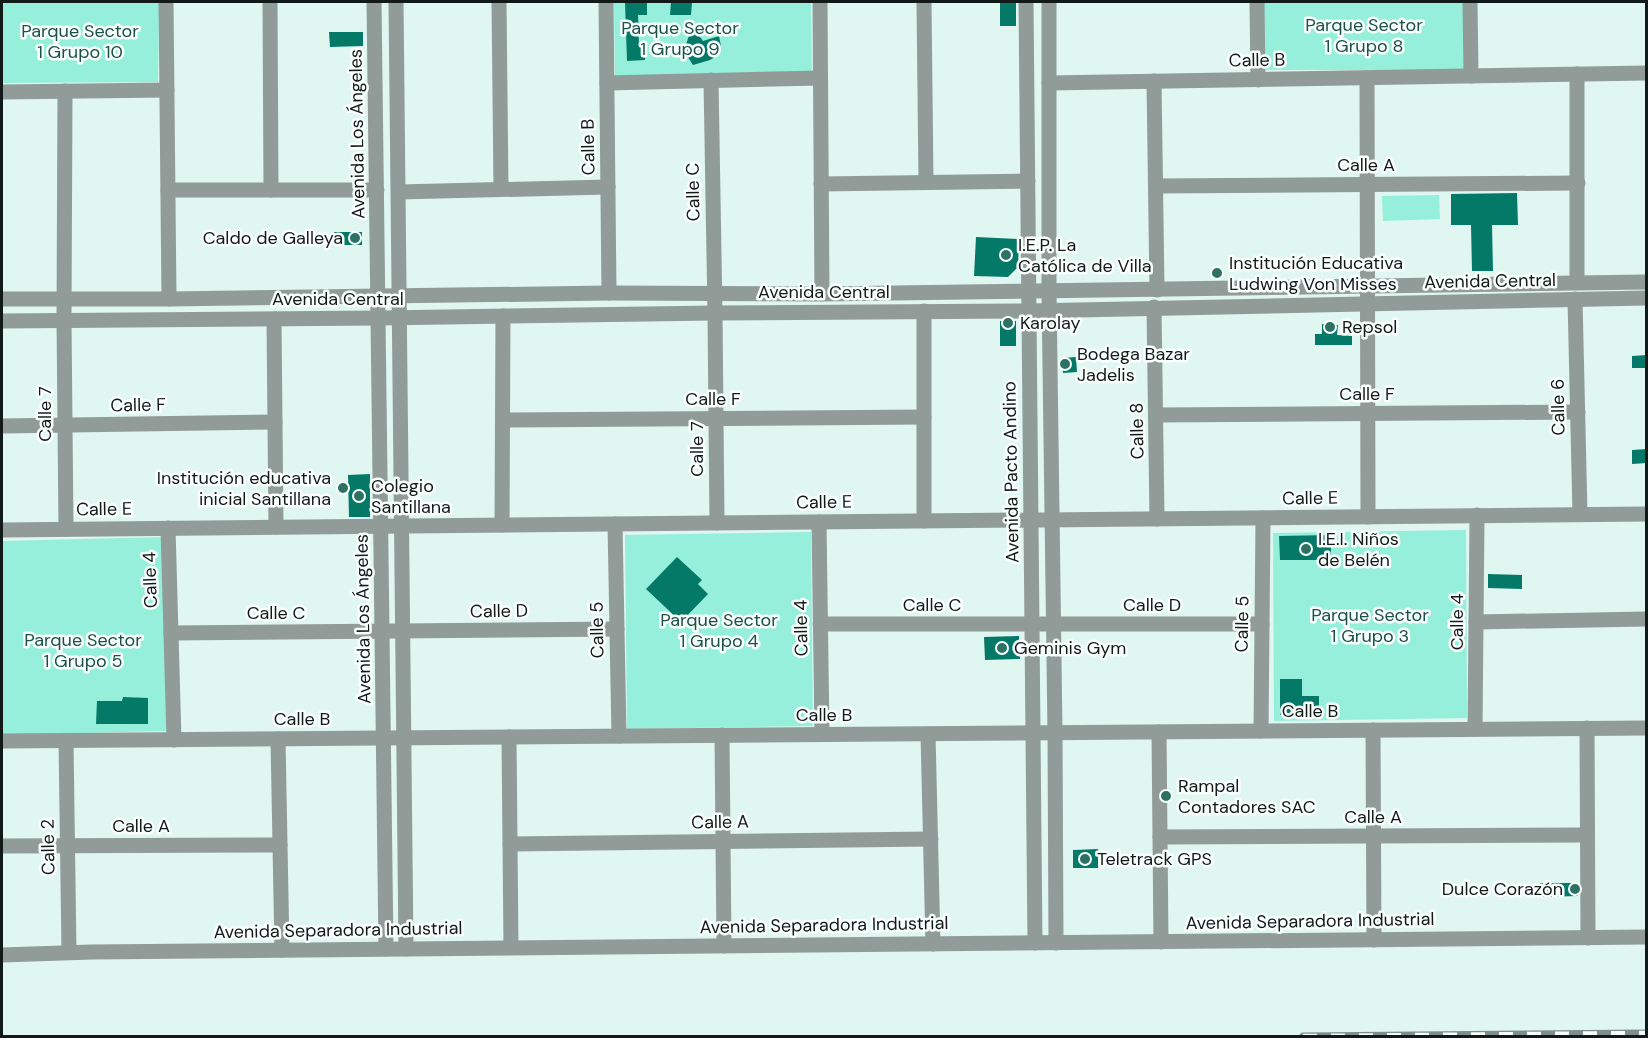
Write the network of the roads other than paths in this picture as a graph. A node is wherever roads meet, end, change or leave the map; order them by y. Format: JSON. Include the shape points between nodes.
{"nodes":[{"id":1,"x":166,"y":2,"type":"edge"},
{"id":2,"x":270,"y":2,"type":"edge"},
{"id":3,"x":375,"y":2,"type":"edge"},
{"id":4,"x":396,"y":2,"type":"edge"},
{"id":5,"x":499,"y":2,"type":"edge"},
{"id":6,"x":606,"y":2,"type":"edge"},
{"id":7,"x":820,"y":2,"type":"edge"},
{"id":8,"x":924,"y":2,"type":"edge"},
{"id":9,"x":1026,"y":2,"type":"edge"},
{"id":10,"x":1049,"y":2,"type":"edge"},
{"id":11,"x":1257,"y":2,"type":"edge"},
{"id":12,"x":1470,"y":2,"type":"edge"},
{"id":13,"x":1647,"y":73,"type":"edge"},
{"id":14,"x":1577,"y":74,"type":"junction"},
{"id":15,"x":1471,"y":76,"type":"junction"},
{"id":16,"x":820,"y":78,"type":"junction"},
{"id":17,"x":1367,"y":78,"type":"junction"},
{"id":18,"x":1257,"y":80,"type":"junction"},
{"id":19,"x":711,"y":81,"type":"junction"},
{"id":20,"x":1154,"y":81,"type":"junction"},
{"id":21,"x":607,"y":83,"type":"junction"},
{"id":22,"x":1049,"y":83,"type":"junction"},
{"id":23,"x":167,"y":90,"type":"junction"},
{"id":24,"x":65,"y":91,"type":"junction"},
{"id":25,"x":2,"y":92,"type":"edge"},
{"id":26,"x":1028,"y":181,"type":"junction"},
{"id":27,"x":926,"y":182,"type":"junction"},
{"id":28,"x":1578,"y":183,"type":"junction"},
{"id":29,"x":821,"y":184,"type":"junction"},
{"id":30,"x":1368,"y":184,"type":"junction"},
{"id":31,"x":1156,"y":186,"type":"junction"},
{"id":32,"x":608,"y":187,"type":"junction"},
{"id":33,"x":501,"y":189,"type":"junction"},
{"id":34,"x":168,"y":190,"type":"junction"},
{"id":35,"x":271,"y":190,"type":"junction"},
{"id":36,"x":377,"y":190,"type":"junction"},
{"id":37,"x":399,"y":192,"type":"junction"},
{"id":38,"x":1577,"y":282,"type":"junction"},
{"id":39,"x":1647,"y":282,"type":"edge"},
{"id":40,"x":1029,"y":291,"type":"junction"},
{"id":41,"x":1048,"y":291,"type":"junction"},
{"id":42,"x":1157,"y":291,"type":"junction"},
{"id":43,"x":609,"y":293,"type":"junction"},
{"id":44,"x":822,"y":294,"type":"junction"},
{"id":45,"x":379,"y":296,"type":"junction"},
{"id":46,"x":400,"y":296,"type":"junction"},
{"id":47,"x":1367,"y":296,"type":"junction"},
{"id":48,"x":1647,"y":298,"type":"edge"},
{"id":49,"x":2,"y":299,"type":"edge"},
{"id":50,"x":65,"y":299,"type":"junction"},
{"id":51,"x":169,"y":299,"type":"junction"},
{"id":52,"x":1575,"y":299,"type":"junction"},
{"id":53,"x":715,"y":303,"type":"junction"},
{"id":54,"x":1154,"y":308,"type":"junction"},
{"id":55,"x":1029,"y":310,"type":"junction"},
{"id":56,"x":1049,"y":310,"type":"junction"},
{"id":57,"x":924,"y":311,"type":"junction"},
{"id":58,"x":503,"y":316,"type":"junction"},
{"id":59,"x":380,"y":318,"type":"junction"},
{"id":60,"x":400,"y":318,"type":"junction"},
{"id":61,"x":274,"y":319,"type":"junction"},
{"id":62,"x":64,"y":320,"type":"junction"},
{"id":63,"x":2,"y":321,"type":"edge"},
{"id":64,"x":1578,"y":412,"type":"junction"},
{"id":65,"x":1367,"y":414,"type":"junction"},
{"id":66,"x":1156,"y":416,"type":"junction"},
{"id":67,"x":924,"y":417,"type":"junction"},
{"id":68,"x":716,"y":418,"type":"junction"},
{"id":69,"x":503,"y":420,"type":"junction"},
{"id":70,"x":275,"y":422,"type":"junction"},
{"id":71,"x":65,"y":425,"type":"junction"},
{"id":72,"x":2,"y":426,"type":"edge"},
{"id":73,"x":1580,"y":514,"type":"junction"},
{"id":74,"x":1647,"y":514,"type":"edge"},
{"id":75,"x":1477,"y":515,"type":"junction"},
{"id":76,"x":1368,"y":517,"type":"junction"},
{"id":77,"x":1263,"y":518,"type":"junction"},
{"id":78,"x":1157,"y":519,"type":"junction"},
{"id":79,"x":1031,"y":520,"type":"junction"},
{"id":80,"x":1052,"y":520,"type":"junction"},
{"id":81,"x":924,"y":521,"type":"junction"},
{"id":82,"x":819,"y":522,"type":"junction"},
{"id":83,"x":717,"y":523,"type":"junction"},
{"id":84,"x":615,"y":524,"type":"junction"},
{"id":85,"x":502,"y":525,"type":"junction"},
{"id":86,"x":381,"y":526,"type":"junction"},
{"id":87,"x":402,"y":526,"type":"junction"},
{"id":88,"x":276,"y":527,"type":"junction"},
{"id":89,"x":168,"y":528,"type":"junction"},
{"id":90,"x":2,"y":530,"type":"edge"},
{"id":91,"x":66,"y":530,"type":"junction"},
{"id":92,"x":1647,"y":619,"type":"edge"},
{"id":93,"x":1476,"y":622,"type":"junction"},
{"id":94,"x":820,"y":624,"type":"junction"},
{"id":95,"x":1262,"y":624,"type":"junction"},
{"id":96,"x":1043,"y":625,"type":"junction"},
{"id":97,"x":617,"y":629,"type":"junction"},
{"id":98,"x":403,"y":631,"type":"junction"},
{"id":99,"x":382,"y":632,"type":"junction"},
{"id":100,"x":171,"y":633,"type":"junction"},
{"id":101,"x":1587,"y":728,"type":"junction"},
{"id":102,"x":1647,"y":728,"type":"edge"},
{"id":103,"x":1476,"y":729,"type":"junction"},
{"id":104,"x":1373,"y":730,"type":"junction"},
{"id":105,"x":1261,"y":731,"type":"junction"},
{"id":106,"x":1159,"y":732,"type":"junction"},
{"id":107,"x":1033,"y":733,"type":"junction"},
{"id":108,"x":1055,"y":733,"type":"junction"},
{"id":109,"x":822,"y":734,"type":"junction"},
{"id":110,"x":928,"y":734,"type":"junction"},
{"id":111,"x":722,"y":735,"type":"junction"},
{"id":112,"x":619,"y":736,"type":"junction"},
{"id":113,"x":509,"y":737,"type":"junction"},
{"id":114,"x":383,"y":738,"type":"junction"},
{"id":115,"x":405,"y":738,"type":"junction"},
{"id":116,"x":278,"y":739,"type":"junction"},
{"id":117,"x":174,"y":740,"type":"junction"},
{"id":118,"x":2,"y":741,"type":"edge"},
{"id":119,"x":66,"y":741,"type":"junction"},
{"id":120,"x":1587,"y":835,"type":"junction"},
{"id":121,"x":1374,"y":836,"type":"junction"},
{"id":122,"x":1160,"y":837,"type":"junction"},
{"id":123,"x":931,"y":839,"type":"junction"},
{"id":124,"x":723,"y":842,"type":"junction"},
{"id":125,"x":510,"y":844,"type":"junction"},
{"id":126,"x":68,"y":845,"type":"junction"},
{"id":127,"x":280,"y":845,"type":"junction"},
{"id":128,"x":2,"y":846,"type":"edge"},
{"id":129,"x":1647,"y":937,"type":"edge"},
{"id":130,"x":1588,"y":938,"type":"junction"},
{"id":131,"x":1374,"y":940,"type":"junction"},
{"id":132,"x":1161,"y":942,"type":"junction"},
{"id":133,"x":1035,"y":943,"type":"junction"},
{"id":134,"x":1056,"y":943,"type":"junction"},
{"id":135,"x":933,"y":944,"type":"junction"},
{"id":136,"x":724,"y":946,"type":"junction"},
{"id":137,"x":511,"y":948,"type":"junction"},
{"id":138,"x":386,"y":949,"type":"junction"},
{"id":139,"x":406,"y":949,"type":"junction"},
{"id":140,"x":282,"y":950,"type":"junction"},
{"id":141,"x":69,"y":952,"type":"junction"},
{"id":142,"x":2,"y":955,"type":"edge"}],
"edges":[{"from":1,"to":23,"type":"street"},
{"from":2,"to":35,"type":"street"},
{"from":3,"to":36,"type":"street","name":"Avenida Los Ángeles"},
{"from":4,"to":37,"type":"street"},
{"from":5,"to":33,"type":"street"},
{"from":6,"to":21,"type":"street","name":"Calle B"},
{"from":7,"to":16,"type":"street"},
{"from":8,"to":27,"type":"street"},
{"from":9,"to":26,"type":"street","name":"Avenida Pacto Andino"},
{"from":10,"to":22,"type":"street","name":"Avenida Pacto Andino"},
{"from":11,"to":18,"type":"street"},
{"from":12,"to":15,"type":"street"},
{"from":13,"to":14,"type":"street","name":"Calle B"},
{"from":14,"to":15,"type":"street","name":"Calle B"},
{"from":14,"to":28,"type":"street"},
{"from":15,"to":17,"type":"street","name":"Calle B"},
{"from":16,"to":19,"type":"street"},
{"from":16,"to":29,"type":"street"},
{"from":17,"to":18,"type":"street","name":"Calle B"},
{"from":17,"to":30,"type":"street"},
{"from":18,"to":20,"type":"street","name":"Calle B"},
{"from":19,"to":21,"type":"street"},
{"from":19,"to":53,"type":"street","name":"Calle C"},
{"from":20,"to":22,"type":"street","name":"Calle B"},
{"from":20,"to":31,"type":"street"},
{"from":21,"to":32,"type":"street","name":"Calle B"},
{"from":22,"to":41,"type":"street","name":"Avenida Pacto Andino"},
{"from":23,"to":24,"type":"street"},
{"from":23,"to":34,"type":"street"},
{"from":24,"to":25,"type":"street"},
{"from":24,"to":50,"type":"street"},
{"from":26,"to":27,"type":"street"},
{"from":26,"to":40,"type":"street","name":"Avenida Pacto Andino"},
{"from":27,"to":29,"type":"street"},
{"from":28,"to":30,"type":"street","name":"Calle A"},
{"from":28,"to":38,"type":"street"},
{"from":29,"to":44,"type":"street"},
{"from":30,"to":31,"type":"street","name":"Calle A"},
{"from":30,"to":47,"type":"street"},
{"from":31,"to":42,"type":"street"},
{"from":32,"to":33,"type":"street"},
{"from":32,"to":43,"type":"street","name":"Calle B"},
{"from":33,"to":37,"type":"street"},
{"from":34,"to":35,"type":"street"},
{"from":34,"to":51,"type":"street"},
{"from":35,"to":36,"type":"street"},
{"from":36,"to":45,"type":"street","name":"Avenida Los Ángeles"},
{"from":37,"to":46,"type":"street"},
{"from":38,"to":39,"type":"street","name":"Avenida Central"},
{"from":38,"to":47,"type":"street","name":"Avenida Central"},
{"from":40,"to":41,"type":"street","name":"Avenida Central"},
{"from":40,"to":44,"type":"street","name":"Avenida Central"},
{"from":40,"to":55,"type":"street","name":"Avenida Pacto Andino"},
{"from":41,"to":42,"type":"street","name":"Avenida Central"},
{"from":41,"to":56,"type":"street","name":"Avenida Pacto Andino"},
{"from":42,"to":47,"type":"street","name":"Avenida Central"},
{"from":43,"to":46,"type":"street","name":"Avenida Central"},
{"from":43,"to":53,"type":"street","name":"Avenida Central"},
{"from":44,"to":53,"type":"street","name":"Avenida Central"},
{"from":45,"to":46,"type":"street","name":"Avenida Central"},
{"from":45,"to":51,"type":"street","name":"Avenida Central"},
{"from":45,"to":59,"type":"street","name":"Avenida Los Ángeles"},
{"from":46,"to":60,"type":"street"},
{"from":47,"to":52,"type":"street","name":"Avenida Central"},
{"from":47,"to":54,"type":"street","name":"Avenida Central"},
{"from":47,"to":65,"type":"street"},
{"from":48,"to":52,"type":"street","name":"Avenida Central"},
{"from":49,"to":50,"type":"street","name":"Avenida Central"},
{"from":50,"to":51,"type":"street","name":"Avenida Central"},
{"from":50,"to":62,"type":"street","name":"Calle 7"},
{"from":52,"to":64,"type":"street","name":"Calle 6"},
{"from":53,"to":57,"type":"street","name":"Avenida Central"},
{"from":53,"to":58,"type":"street","name":"Avenida Central"},
{"from":53,"to":68,"type":"street","name":"Calle 7"},
{"from":54,"to":56,"type":"street","name":"Avenida Central"},
{"from":54,"to":66,"type":"street","name":"Calle 8"},
{"from":55,"to":56,"type":"street","name":"Avenida Central"},
{"from":55,"to":57,"type":"street","name":"Avenida Central"},
{"from":55,"to":79,"type":"street","name":"Avenida Pacto Andino"},
{"from":56,"to":80,"type":"street","name":"Avenida Pacto Andino"},
{"from":57,"to":67,"type":"street"},
{"from":58,"to":60,"type":"street","name":"Avenida Central"},
{"from":58,"to":69,"type":"street"},
{"from":59,"to":60,"type":"street","name":"Avenida Central"},
{"from":59,"to":61,"type":"street","name":"Avenida Central"},
{"from":59,"to":86,"type":"street","name":"Avenida Los Ángeles"},
{"from":60,"to":87,"type":"street"},
{"from":61,"to":62,"type":"street","name":"Avenida Central"},
{"from":61,"to":70,"type":"street"},
{"from":62,"to":63,"type":"street","name":"Avenida Central"},
{"from":62,"to":71,"type":"street","name":"Calle 7"},
{"from":64,"to":65,"type":"street","name":"Calle F"},
{"from":64,"to":73,"type":"street","name":"Calle 6"},
{"from":65,"to":66,"type":"street","name":"Calle F"},
{"from":65,"to":76,"type":"street"},
{"from":66,"to":78,"type":"street","name":"Calle 8"},
{"from":67,"to":68,"type":"street","name":"Calle F"},
{"from":67,"to":81,"type":"street"},
{"from":68,"to":69,"type":"street","name":"Calle F"},
{"from":68,"to":83,"type":"street","name":"Calle 7"},
{"from":69,"to":85,"type":"street"},
{"from":70,"to":71,"type":"street","name":"Calle F"},
{"from":70,"to":88,"type":"street"},
{"from":71,"to":72,"type":"street","name":"Calle F"},
{"from":71,"to":91,"type":"street","name":"Calle 7"},
{"from":73,"to":74,"type":"street","name":"Calle E"},
{"from":73,"to":75,"type":"street","name":"Calle E"},
{"from":75,"to":76,"type":"street","name":"Calle E"},
{"from":75,"to":93,"type":"street","name":"Calle 4"},
{"from":76,"to":77,"type":"street","name":"Calle E"},
{"from":77,"to":78,"type":"street","name":"Calle E"},
{"from":77,"to":95,"type":"street","name":"Calle 5"},
{"from":78,"to":80,"type":"street","name":"Calle E"},
{"from":79,"to":80,"type":"street","name":"Calle E"},
{"from":79,"to":81,"type":"street","name":"Calle E"},
{"from":79,"to":96,"type":"street","name":"Avenida Pacto Andino"},
{"from":80,"to":96,"type":"street","name":"Avenida Pacto Andino"},
{"from":81,"to":82,"type":"street","name":"Calle E"},
{"from":82,"to":83,"type":"street","name":"Calle E"},
{"from":82,"to":94,"type":"street","name":"Calle 4"},
{"from":83,"to":84,"type":"street","name":"Calle E"},
{"from":84,"to":85,"type":"street","name":"Calle E"},
{"from":84,"to":97,"type":"street","name":"Calle 5"},
{"from":85,"to":87,"type":"street","name":"Calle E"},
{"from":86,"to":87,"type":"street","name":"Calle E"},
{"from":86,"to":88,"type":"street","name":"Calle E"},
{"from":86,"to":99,"type":"street","name":"Avenida Los Ángeles"},
{"from":87,"to":98,"type":"street"},
{"from":88,"to":89,"type":"street","name":"Calle E"},
{"from":89,"to":91,"type":"street","name":"Calle E"},
{"from":89,"to":100,"type":"street","name":"Calle 4"},
{"from":90,"to":91,"type":"street","name":"Calle E"},
{"from":92,"to":93,"type":"street"},
{"from":93,"to":103,"type":"street","name":"Calle 4"},
{"from":94,"to":96,"type":"street","name":"Calle C"},
{"from":94,"to":109,"type":"street","name":"Calle 4"},
{"from":95,"to":96,"type":"street","name":"Calle D"},
{"from":95,"to":105,"type":"street","name":"Calle 5"},
{"from":96,"to":107,"type":"street","name":"Avenida Pacto Andino"},
{"from":96,"to":108,"type":"street","name":"Avenida Pacto Andino"},
{"from":97,"to":98,"type":"street","name":"Calle D"},
{"from":97,"to":112,"type":"street","name":"Calle 5"},
{"from":98,"to":99,"type":"street","name":"Calle D"},
{"from":98,"to":115,"type":"street"},
{"from":99,"to":100,"type":"street","name":"Calle C"},
{"from":99,"to":114,"type":"street","name":"Avenida Los Ángeles"},
{"from":100,"to":117,"type":"street","name":"Calle 4"},
{"from":101,"to":102,"type":"street","name":"Calle B"},
{"from":101,"to":103,"type":"street","name":"Calle B"},
{"from":101,"to":120,"type":"street"},
{"from":103,"to":104,"type":"street","name":"Calle B"},
{"from":104,"to":105,"type":"street","name":"Calle B"},
{"from":104,"to":121,"type":"street"},
{"from":105,"to":106,"type":"street","name":"Calle B"},
{"from":106,"to":108,"type":"street","name":"Calle B"},
{"from":106,"to":122,"type":"street"},
{"from":107,"to":108,"type":"street","name":"Calle B"},
{"from":107,"to":110,"type":"street","name":"Calle B"},
{"from":107,"to":133,"type":"street","name":"Avenida Pacto Andino"},
{"from":108,"to":134,"type":"street","name":"Avenida Pacto Andino"},
{"from":109,"to":110,"type":"street","name":"Calle B"},
{"from":109,"to":111,"type":"street","name":"Calle B"},
{"from":110,"to":123,"type":"street"},
{"from":111,"to":112,"type":"street","name":"Calle B"},
{"from":111,"to":124,"type":"street"},
{"from":112,"to":113,"type":"street","name":"Calle B"},
{"from":113,"to":115,"type":"street","name":"Calle B"},
{"from":113,"to":125,"type":"street"},
{"from":114,"to":115,"type":"street","name":"Calle B"},
{"from":114,"to":116,"type":"street","name":"Calle B"},
{"from":114,"to":138,"type":"street","name":"Avenida Los Ángeles"},
{"from":115,"to":139,"type":"street"},
{"from":116,"to":117,"type":"street","name":"Calle B"},
{"from":116,"to":127,"type":"street"},
{"from":117,"to":119,"type":"street","name":"Calle B"},
{"from":118,"to":119,"type":"street","name":"Calle B"},
{"from":119,"to":126,"type":"street","name":"Calle 2"},
{"from":120,"to":121,"type":"street","name":"Calle A"},
{"from":120,"to":130,"type":"street"},
{"from":121,"to":122,"type":"street","name":"Calle A"},
{"from":121,"to":131,"type":"street"},
{"from":122,"to":132,"type":"street"},
{"from":123,"to":124,"type":"street","name":"Calle A"},
{"from":123,"to":135,"type":"street"},
{"from":124,"to":125,"type":"street","name":"Calle A"},
{"from":124,"to":136,"type":"street"},
{"from":125,"to":137,"type":"street"},
{"from":126,"to":127,"type":"street","name":"Calle A"},
{"from":126,"to":128,"type":"street","name":"Calle A"},
{"from":126,"to":141,"type":"street","name":"Calle 2"},
{"from":127,"to":140,"type":"street"},
{"from":129,"to":130,"type":"street","name":"Avenida Separadora Industrial"},
{"from":130,"to":131,"type":"street","name":"Avenida Separadora Industrial"},
{"from":131,"to":132,"type":"street","name":"Avenida Separadora Industrial"},
{"from":132,"to":134,"type":"street","name":"Avenida Separadora Industrial"},
{"from":133,"to":134,"type":"street","name":"Avenida Separadora Industrial"},
{"from":133,"to":135,"type":"street","name":"Avenida Separadora Industrial"},
{"from":135,"to":136,"type":"street","name":"Avenida Separadora Industrial"},
{"from":136,"to":137,"type":"street","name":"Avenida Separadora Industrial"},
{"from":137,"to":139,"type":"street","name":"Avenida Separadora Industrial"},
{"from":138,"to":139,"type":"street","name":"Avenida Separadora Industrial"},
{"from":138,"to":140,"type":"street","name":"Avenida Separadora Industrial"},
{"from":140,"to":141,"type":"street","name":"Avenida Separadora Industrial"},
{"from":141,"to":142,"type":"street","name":"Avenida Separadora Industrial"}]}
